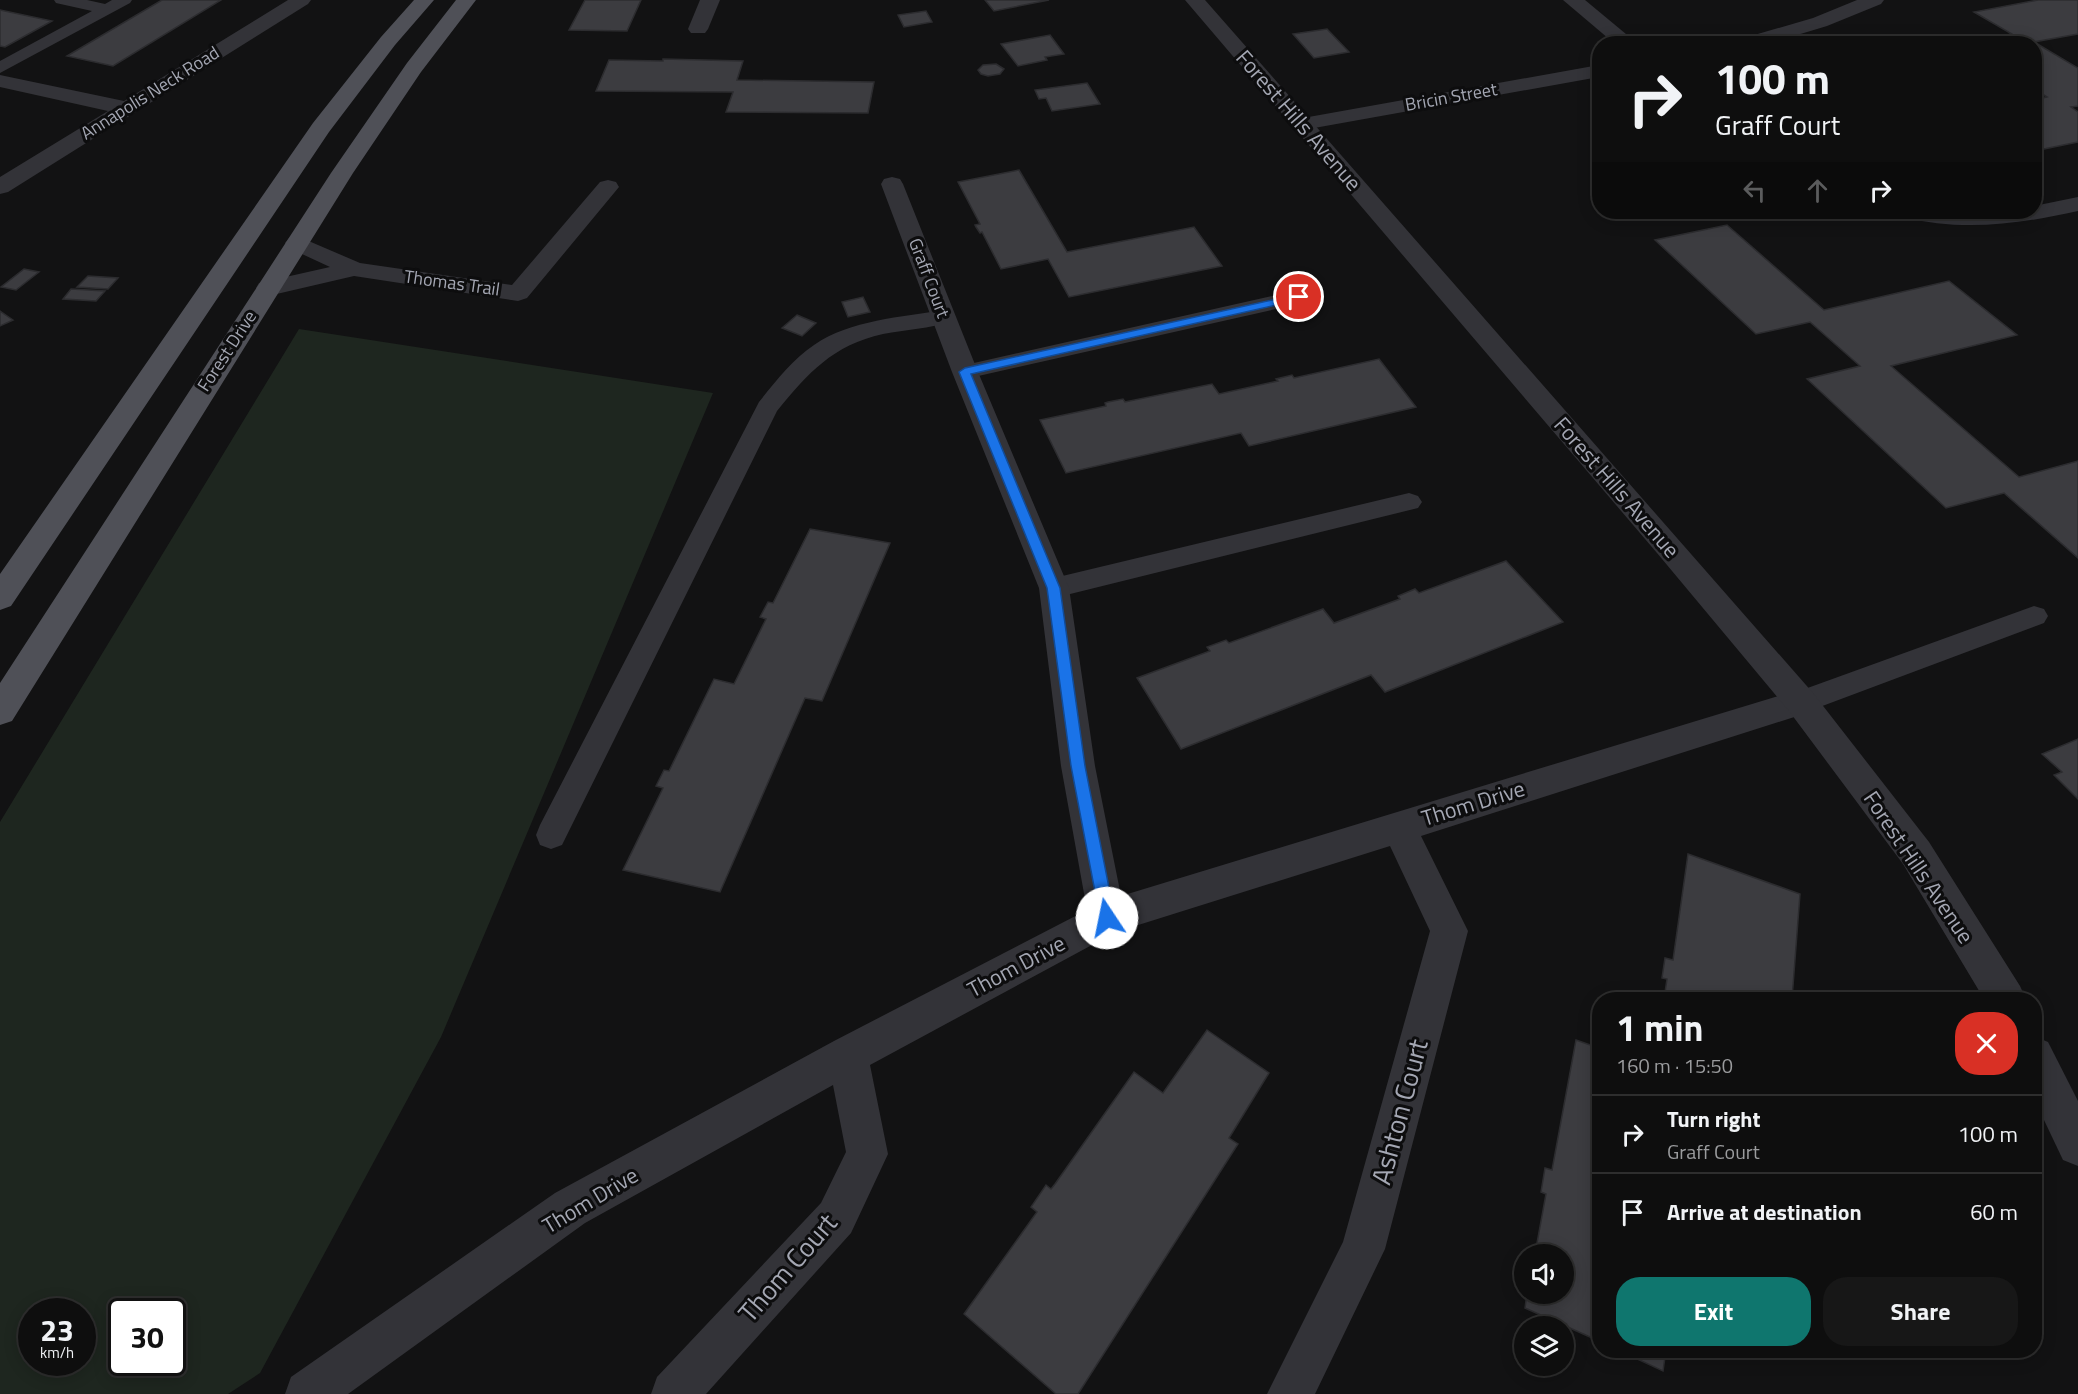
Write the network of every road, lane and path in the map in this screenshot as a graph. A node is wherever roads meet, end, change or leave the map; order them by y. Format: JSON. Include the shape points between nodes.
{"nodes":[{"id":1,"x":62,"y":0,"type":"edge"},
{"id":2,"x":124,"y":0,"type":"edge"},
{"id":3,"x":301,"y":0,"type":"edge"},
{"id":4,"x":424,"y":0,"type":"edge"},
{"id":5,"x":466,"y":0,"type":"edge"},
{"id":6,"x":710,"y":0,"type":"edge"},
{"id":7,"x":1195,"y":0,"type":"edge"},
{"id":8,"x":1573,"y":0,"type":"edge"},
{"id":9,"x":1874,"y":0,"type":"edge"},
{"id":10,"x":107,"y":9,"type":"junction"},
{"id":11,"x":698,"y":29,"type":"dead end"},
{"id":12,"x":1618,"y":36,"type":"edge"},
{"id":13,"x":1772,"y":36,"type":"edge"},
{"id":14,"x":0,"y":68,"type":"edge"},
{"id":15,"x":1592,"y":72,"type":"edge"},
{"id":16,"x":0,"y":81,"type":"edge"},
{"id":17,"x":126,"y":108,"type":"junction"},
{"id":18,"x":1303,"y":124,"type":"junction"},
{"id":19,"x":892,"y":184,"type":"dead end"},
{"id":20,"x":0,"y":187,"type":"edge"},
{"id":21,"x":608,"y":187,"type":"dead end"},
{"id":22,"x":2078,"y":204,"type":"edge"},
{"id":23,"x":2042,"y":213,"type":"edge"},
{"id":24,"x":1938,"y":219,"type":"edge"},
{"id":25,"x":1992,"y":219,"type":"edge"},
{"id":26,"x":297,"y":243,"type":"junction"},
{"id":27,"x":354,"y":269,"type":"junction"},
{"id":28,"x":268,"y":288,"type":"junction"},
{"id":29,"x":1299,"y":297,"type":"dead end"},
{"id":30,"x":944,"y":317,"type":"junction"},
{"id":31,"x":965,"y":372,"type":"junction"},
{"id":32,"x":1409,"y":502,"type":"dead end"},
{"id":33,"x":1054,"y":588,"type":"junction"},
{"id":34,"x":0,"y":598,"type":"edge"},
{"id":35,"x":2034,"y":616,"type":"dead end"},
{"id":36,"x":1801,"y":702,"type":"junction"},
{"id":37,"x":0,"y":711,"type":"edge"},
{"id":38,"x":1398,"y":826,"type":"junction"},
{"id":39,"x":551,"y":835,"type":"dead end"},
{"id":40,"x":1107,"y":918,"type":"junction"},
{"id":41,"x":2002,"y":992,"type":"edge"},
{"id":42,"x":848,"y":1055,"type":"junction"},
{"id":43,"x":2042,"y":1072,"type":"edge"},
{"id":44,"x":2078,"y":1145,"type":"edge"},
{"id":45,"x":308,"y":1394,"type":"edge"},
{"id":46,"x":674,"y":1394,"type":"edge"},
{"id":47,"x":1290,"y":1394,"type":"edge"}],
"edges":[{"from":1,"to":10,"type":"lane"},
{"from":2,"to":10,"type":"lane"},
{"from":3,"to":17,"type":"street","name":"Annapolis Neck Road"},
{"from":4,"to":34,"type":"main road","via":[[321,128]]},
{"from":5,"to":26,"type":"main road","name":"Forest Drive","via":[[434,38]]},
{"from":6,"to":11,"type":"street"},
{"from":7,"to":18,"type":"street","name":"Forest Hills Avenue"},
{"from":8,"to":12,"type":"street"},
{"from":9,"to":13,"type":"street"},
{"from":10,"to":14,"type":"lane"},
{"from":15,"to":18,"type":"street","name":"Bricin Street"},
{"from":16,"to":17,"type":"street"},
{"from":17,"to":20,"type":"street","name":"Annapolis Neck Road"},
{"from":18,"to":36,"type":"street","name":"Forest Hills Avenue"},
{"from":19,"to":30,"type":"street","name":"Graff Court"},
{"from":21,"to":27,"type":"street","name":"Thomas Trail","via":[[518,293]]},
{"from":22,"to":23,"type":"street"},
{"from":24,"to":25,"type":"street"},
{"from":26,"to":27,"type":"street","name":"Thomas Trail"},
{"from":26,"to":28,"type":"main road","name":"Forest Drive"},
{"from":27,"to":28,"type":"street","name":"Thomas Trail"},
{"from":28,"to":37,"type":"main road","name":"Forest Drive"},
{"from":29,"to":31,"type":"lane"},
{"from":30,"to":31,"type":"street","name":"Graff Court"},
{"from":30,"to":39,"type":"lane","via":[[853,335],[823,350],[767,408]]},
{"from":31,"to":33,"type":"street","name":"Graff Court"},
{"from":32,"to":33,"type":"lane"},
{"from":33,"to":40,"type":"street","name":"Graff Court","via":[[1078,766]]},
{"from":35,"to":36,"type":"lane"},
{"from":36,"to":38,"type":"street","name":"Thom Drive"},
{"from":36,"to":41,"type":"street","name":"Forest Hills Avenue","via":[[1916,854]]},
{"from":38,"to":40,"type":"street","name":"Thom Drive"},
{"from":38,"to":47,"type":"street","name":"Ashton Court","via":[[1449,932],[1363,1249]]},
{"from":40,"to":42,"type":"street","name":"Thom Drive"},
{"from":42,"to":45,"type":"street","name":"Thom Drive","via":[[570,1208]]},
{"from":42,"to":46,"type":"street","name":"Thom Court","via":[[867,1154],[836,1218]]},
{"from":43,"to":44,"type":"street"}]}
